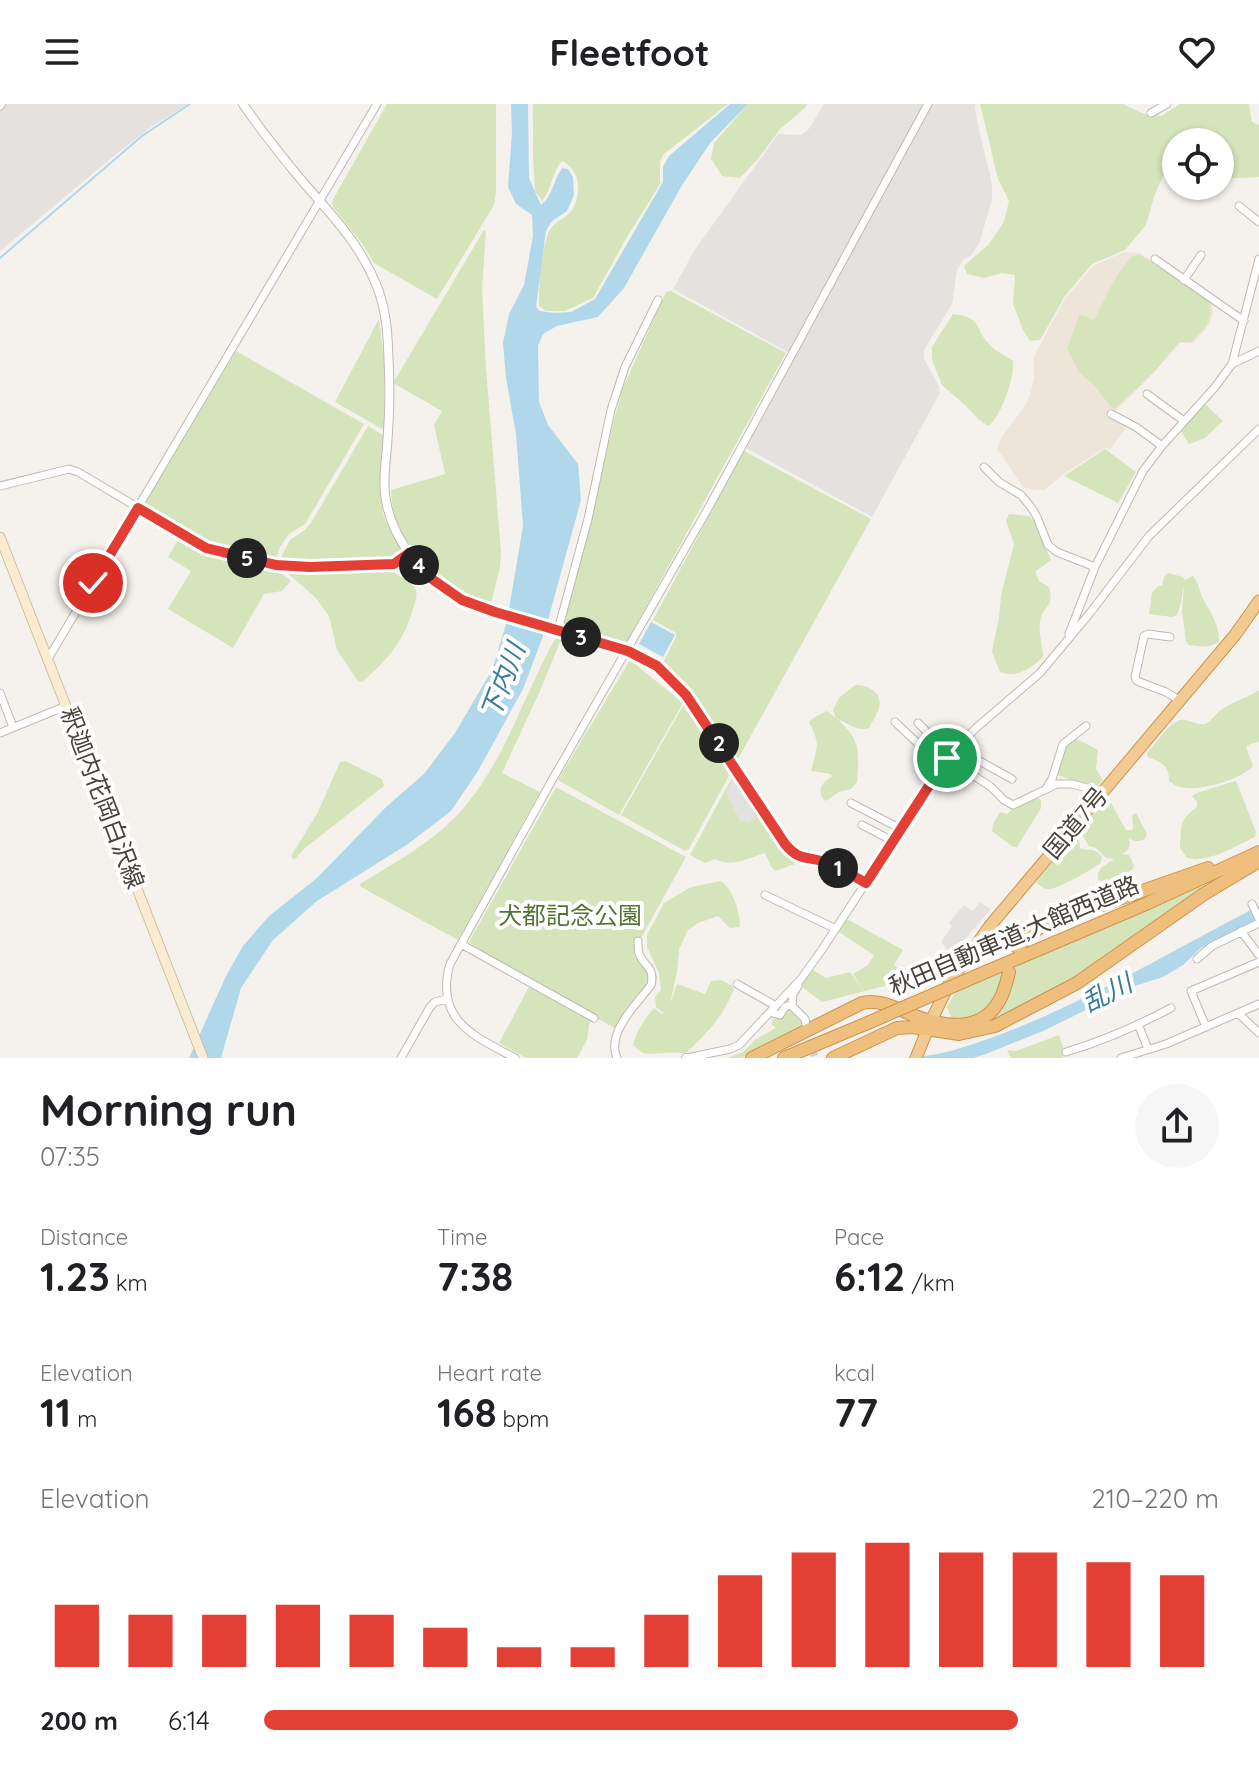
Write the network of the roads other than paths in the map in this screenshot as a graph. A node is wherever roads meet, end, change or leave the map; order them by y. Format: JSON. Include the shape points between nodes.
{"nodes":[{"id":1,"x":243,"y":104,"type":"edge"},
{"id":2,"x":377,"y":104,"type":"edge"},
{"id":3,"x":928,"y":104,"type":"edge"},
{"id":4,"x":1167,"y":104,"type":"edge"},
{"id":5,"x":1151,"y":113,"type":"dead end"},
{"id":6,"x":320,"y":199,"type":"junction"},
{"id":7,"x":1239,"y":206,"type":"dead end"},
{"id":8,"x":1259,"y":222,"type":"edge"},
{"id":9,"x":1201,"y":255,"type":"dead end"},
{"id":10,"x":1155,"y":259,"type":"dead end"},
{"id":11,"x":1259,"y":259,"type":"edge"},
{"id":12,"x":1184,"y":280,"type":"junction"},
{"id":13,"x":658,"y":300,"type":"dead end"},
{"id":14,"x":1244,"y":321,"type":"junction"},
{"id":15,"x":1259,"y":351,"type":"edge"},
{"id":16,"x":1232,"y":364,"type":"junction"},
{"id":17,"x":1147,"y":394,"type":"dead end"},
{"id":18,"x":1111,"y":414,"type":"dead end"},
{"id":19,"x":1184,"y":421,"type":"junction"},
{"id":20,"x":1259,"y":429,"type":"edge"},
{"id":21,"x":1162,"y":446,"type":"junction"},
{"id":22,"x":984,"y":467,"type":"dead end"},
{"id":23,"x":0,"y":486,"type":"edge"},
{"id":24,"x":138,"y":508,"type":"junction"},
{"id":25,"x":0,"y":537,"type":"edge"},
{"id":26,"x":409,"y":553,"type":"junction"},
{"id":27,"x":1095,"y":567,"type":"junction"},
{"id":28,"x":1259,"y":601,"type":"edge"},
{"id":29,"x":558,"y":630,"type":"junction"},
{"id":30,"x":1170,"y":637,"type":"dead end"},
{"id":31,"x":1067,"y":639,"type":"junction"},
{"id":32,"x":628,"y":651,"type":"junction"},
{"id":33,"x":48,"y":659,"type":"junction"},
{"id":34,"x":0,"y":693,"type":"edge"},
{"id":35,"x":1179,"y":700,"type":"junction"},
{"id":36,"x":66,"y":706,"type":"junction"},
{"id":37,"x":895,"y":722,"type":"dead end"},
{"id":38,"x":918,"y":723,"type":"dead end"},
{"id":39,"x":1086,"y":726,"type":"dead end"},
{"id":40,"x":13,"y":727,"type":"junction"},
{"id":41,"x":0,"y":733,"type":"edge"},
{"id":42,"x":951,"y":754,"type":"junction"},
{"id":43,"x":942,"y":766,"type":"junction"},
{"id":44,"x":1012,"y":779,"type":"dead end"},
{"id":45,"x":1047,"y":787,"type":"junction"},
{"id":46,"x":1102,"y":792,"type":"junction"},
{"id":47,"x":851,"y":803,"type":"dead end"},
{"id":48,"x":862,"y":825,"type":"dead end"},
{"id":49,"x":901,"y":829,"type":"junction"},
{"id":50,"x":893,"y":841,"type":"junction"},
{"id":51,"x":1259,"y":850,"type":"edge"},
{"id":52,"x":1259,"y":861,"type":"edge"},
{"id":53,"x":866,"y":883,"type":"junction"},
{"id":54,"x":765,"y":895,"type":"dead end"},
{"id":55,"x":1252,"y":904,"type":"dead end"},
{"id":56,"x":1259,"y":921,"type":"edge"},
{"id":57,"x":836,"y":929,"type":"junction"},
{"id":58,"x":1241,"y":931,"type":"junction"},
{"id":59,"x":638,"y":941,"type":"dead end"},
{"id":60,"x":461,"y":944,"type":"junction"},
{"id":61,"x":1018,"y":948,"type":"dead end"},
{"id":62,"x":1259,"y":955,"type":"edge"},
{"id":63,"x":1197,"y":959,"type":"dead end"},
{"id":64,"x":1259,"y":962,"type":"edge"},
{"id":65,"x":1009,"y":972,"type":"dead end"},
{"id":66,"x":804,"y":974,"type":"junction"},
{"id":67,"x":737,"y":984,"type":"dead end"},
{"id":68,"x":447,"y":999,"type":"junction"},
{"id":69,"x":1259,"y":1004,"type":"edge"},
{"id":70,"x":791,"y":1005,"type":"junction"},
{"id":71,"x":1171,"y":1008,"type":"dead end"},
{"id":72,"x":773,"y":1009,"type":"junction"},
{"id":73,"x":1238,"y":1013,"type":"junction"},
{"id":74,"x":594,"y":1018,"type":"dead end"},
{"id":75,"x":1138,"y":1024,"type":"junction"},
{"id":76,"x":806,"y":1025,"type":"tunnel mouth"},
{"id":77,"x":929,"y":1025,"type":"junction"},
{"id":78,"x":1206,"y":1027,"type":"junction"},
{"id":79,"x":1259,"y":1033,"type":"edge"},
{"id":80,"x":1148,"y":1049,"type":"junction"},
{"id":81,"x":1066,"y":1052,"type":"dead end"},
{"id":82,"x":917,"y":1056,"type":"edge"},
{"id":83,"x":203,"y":1058,"type":"edge"},
{"id":84,"x":401,"y":1058,"type":"edge"},
{"id":85,"x":515,"y":1058,"type":"edge"},
{"id":86,"x":617,"y":1058,"type":"edge"},
{"id":87,"x":686,"y":1058,"type":"edge"},
{"id":88,"x":692,"y":1058,"type":"edge"},
{"id":89,"x":752,"y":1058,"type":"edge"},
{"id":90,"x":784,"y":1058,"type":"edge"},
{"id":91,"x":833,"y":1058,"type":"edge"},
{"id":92,"x":1121,"y":1058,"type":"edge"}],
"edges":[{"from":1,"to":6,"type":"street"},
{"from":2,"to":6,"type":"street"},
{"from":3,"to":32,"type":"street"},
{"from":4,"to":5,"type":"street"},
{"from":6,"to":24,"type":"street"},
{"from":6,"to":26,"type":"street","via":[[362,256],[384,309],[389,384],[385,490],[392,523]]},
{"from":7,"to":8,"type":"street"},
{"from":9,"to":12,"type":"street"},
{"from":10,"to":12,"type":"street"},
{"from":11,"to":14,"type":"street"},
{"from":12,"to":14,"type":"street"},
{"from":13,"to":29,"type":"street","via":[[625,367],[611,410]]},
{"from":14,"to":16,"type":"street"},
{"from":15,"to":16,"type":"street"},
{"from":16,"to":19,"type":"street"},
{"from":17,"to":19,"type":"street"},
{"from":18,"to":21,"type":"street"},
{"from":19,"to":21,"type":"street"},
{"from":20,"to":31,"type":"street","via":[[1149,536]]},
{"from":21,"to":27,"type":"street","via":[[1143,471]]},
{"from":22,"to":27,"type":"street","via":[[1031,507],[1048,545]]},
{"from":23,"to":24,"type":"street","via":[[69,469]]},
{"from":24,"to":26,"type":"street","via":[[206,548],[276,565],[394,564]]},
{"from":24,"to":33,"type":"street"},
{"from":25,"to":33,"type":"main road","name":"釈迦内花岡白沢線"},
{"from":26,"to":29,"type":"street","via":[[432,579],[462,600]]},
{"from":27,"to":31,"type":"street"},
{"from":28,"to":35,"type":"highway","name":"国道7号"},
{"from":29,"to":32,"type":"street"},
{"from":30,"to":35,"type":"street","via":[[1144,636],[1135,677]]},
{"from":31,"to":42,"type":"street","via":[[1040,673]]},
{"from":32,"to":53,"type":"street","via":[[657,666],[686,695],[792,853],[826,862]]},
{"from":32,"to":60,"type":"street"},
{"from":33,"to":36,"type":"main road","name":"釈迦内花岡白沢線"},
{"from":34,"to":40,"type":"street"},
{"from":35,"to":46,"type":"highway","name":"国道7号"},
{"from":36,"to":40,"type":"street"},
{"from":36,"to":83,"type":"main road","name":"釈迦内花岡白沢線"},
{"from":37,"to":43,"type":"street"},
{"from":38,"to":42,"type":"street"},
{"from":39,"to":45,"type":"street","via":[[1063,744]]},
{"from":40,"to":41,"type":"street"},
{"from":42,"to":43,"type":"street"},
{"from":42,"to":44,"type":"street"},
{"from":42,"to":45,"type":"street","via":[[1013,805]]},
{"from":43,"to":49,"type":"street"},
{"from":45,"to":46,"type":"street","via":[[1072,784]]},
{"from":46,"to":77,"type":"highway","name":"国道7号","via":[[982,936]]},
{"from":47,"to":49,"type":"street"},
{"from":48,"to":50,"type":"street"},
{"from":49,"to":50,"type":"street"},
{"from":50,"to":53,"type":"street"},
{"from":51,"to":61,"type":"highway","via":[[1045,925]]},
{"from":51,"to":90,"type":"highway","name":"秋田自動車道;大館西道路","bridge":true},
{"from":52,"to":77,"type":"highway","via":[[1077,983],[995,1026],[959,1034]]},
{"from":53,"to":57,"type":"street"},
{"from":54,"to":57,"type":"street"},
{"from":55,"to":56,"type":"street"},
{"from":56,"to":58,"type":"street"},
{"from":57,"to":66,"type":"street"},
{"from":58,"to":62,"type":"street"},
{"from":58,"to":63,"type":"street"},
{"from":59,"to":86,"type":"street","via":[[638,954],[653,980],[619,1029],[614,1042]]},
{"from":60,"to":68,"type":"street","via":[[450,964]]},
{"from":60,"to":74,"type":"street"},
{"from":64,"to":78,"type":"street","via":[[1191,991]]},
{"from":65,"to":77,"type":"highway","via":[[1000,1000],[984,1019],[962,1026]]},
{"from":66,"to":70,"type":"street"},
{"from":66,"to":72,"type":"street"},
{"from":67,"to":72,"type":"street"},
{"from":68,"to":84,"type":"street","via":[[430,1007]]},
{"from":68,"to":85,"type":"street","via":[[473,1036]]},
{"from":69,"to":73,"type":"street"},
{"from":70,"to":72,"type":"street","via":[[777,1016]]},
{"from":70,"to":76,"type":"street"},
{"from":71,"to":75,"type":"street"},
{"from":72,"to":88,"type":"street","via":[[739,1045]]},
{"from":73,"to":78,"type":"street"},
{"from":73,"to":79,"type":"street"},
{"from":75,"to":80,"type":"street"},
{"from":75,"to":81,"type":"street"},
{"from":77,"to":82,"type":"highway","name":"国道7号"},
{"from":77,"to":89,"type":"highway","via":[[881,1003],[862,1003]]},
{"from":77,"to":91,"type":"highway","via":[[897,1028]]},
{"from":78,"to":80,"type":"street"},
{"from":80,"to":92,"type":"street"},
{"from":87,"to":88,"type":"street"}]}
